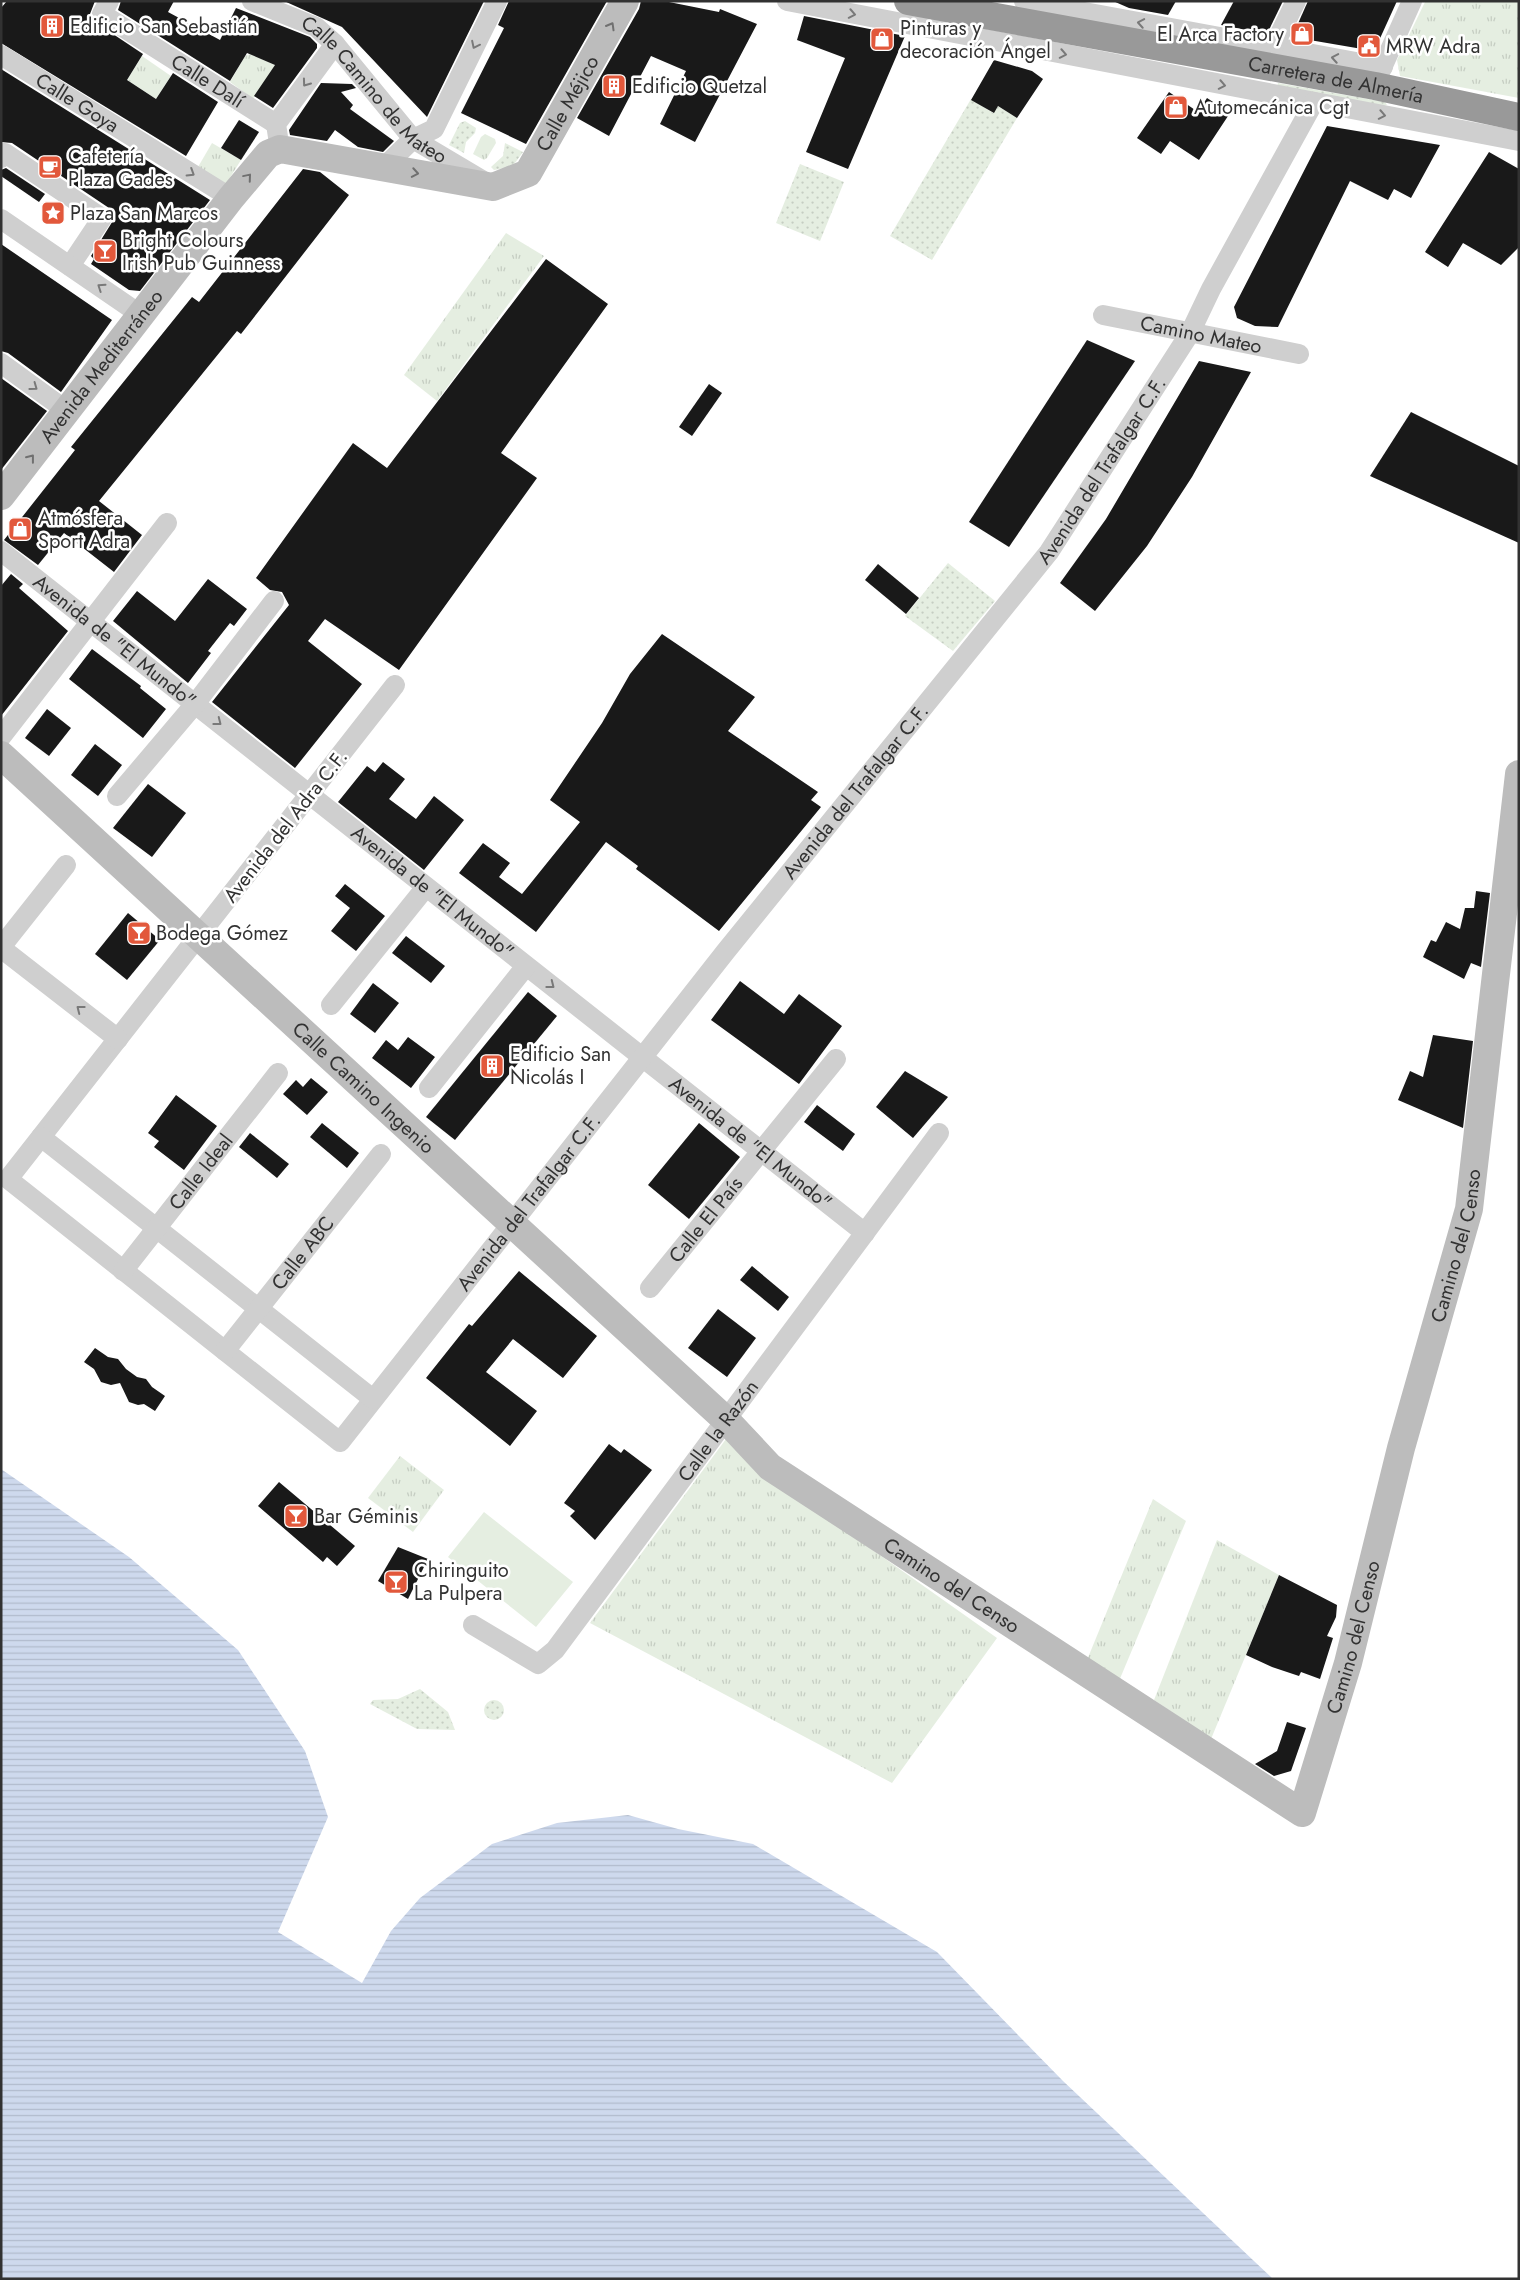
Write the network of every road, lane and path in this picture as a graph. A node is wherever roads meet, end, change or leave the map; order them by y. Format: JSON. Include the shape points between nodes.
{"nodes":[{"id":1,"x":109,"y":1,"type":"edge"},
{"id":2,"x":252,"y":1,"type":"edge"},
{"id":3,"x":497,"y":1,"type":"edge"},
{"id":4,"x":624,"y":1,"type":"edge"},
{"id":5,"x":787,"y":1,"type":"edge"},
{"id":6,"x":908,"y":1,"type":"edge"},
{"id":7,"x":1024,"y":1,"type":"edge"},
{"id":8,"x":1296,"y":1,"type":"edge"},
{"id":9,"x":1412,"y":1,"type":"edge"},
{"id":10,"x":1052,"y":11,"type":"edge"},
{"id":11,"x":335,"y":44,"type":"junction"},
{"id":12,"x":1,"y":55,"type":"edge"},
{"id":13,"x":1264,"y":66,"type":"junction"},
{"id":14,"x":1379,"y":76,"type":"junction"},
{"id":15,"x":1314,"y":102,"type":"junction"},
{"id":16,"x":1512,"y":114,"type":"edge"},
{"id":17,"x":278,"y":136,"type":"junction"},
{"id":18,"x":413,"y":139,"type":"junction"},
{"id":19,"x":1519,"y":141,"type":"edge"},
{"id":20,"x":1,"y":158,"type":"edge"},
{"id":21,"x":384,"y":167,"type":"junction"},
{"id":22,"x":493,"y":188,"type":"junction"},
{"id":23,"x":230,"y":198,"type":"junction"},
{"id":24,"x":1,"y":219,"type":"edge"},
{"id":25,"x":70,"y":266,"type":"junction"},
{"id":26,"x":141,"y":315,"type":"junction"},
{"id":27,"x":1103,"y":316,"type":"dead end"},
{"id":28,"x":1190,"y":333,"type":"junction"},
{"id":29,"x":1299,"y":354,"type":"dead end"},
{"id":30,"x":1,"y":363,"type":"edge"},
{"id":31,"x":67,"y":411,"type":"junction"},
{"id":32,"x":4,"y":488,"type":"edge"},
{"id":33,"x":167,"y":523,"type":"dead end"},
{"id":34,"x":1,"y":551,"type":"edge"},
{"id":35,"x":274,"y":601,"type":"dead end"},
{"id":36,"x":92,"y":622,"type":"junction"},
{"id":37,"x":395,"y":685,"type":"dead end"},
{"id":38,"x":195,"y":704,"type":"junction"},
{"id":39,"x":1,"y":737,"type":"edge"},
{"id":40,"x":1,"y":755,"type":"edge"},
{"id":41,"x":1519,"y":774,"type":"edge"},
{"id":42,"x":310,"y":794,"type":"junction"},
{"id":43,"x":118,"y":796,"type":"dead end"},
{"id":44,"x":66,"y":865,"type":"dead end"},
{"id":45,"x":426,"y":887,"type":"junction"},
{"id":46,"x":198,"y":936,"type":"junction"},
{"id":47,"x":1,"y":947,"type":"edge"},
{"id":48,"x":526,"y":966,"type":"junction"},
{"id":49,"x":331,"y":1005,"type":"dead end"},
{"id":50,"x":118,"y":1039,"type":"junction"},
{"id":51,"x":644,"y":1058,"type":"junction"},
{"id":52,"x":836,"y":1059,"type":"dead end"},
{"id":53,"x":278,"y":1073,"type":"dead end"},
{"id":54,"x":429,"y":1088,"type":"dead end"},
{"id":55,"x":939,"y":1133,"type":"dead end"},
{"id":56,"x":41,"y":1137,"type":"junction"},
{"id":57,"x":761,"y":1151,"type":"junction"},
{"id":58,"x":381,"y":1154,"type":"dead end"},
{"id":59,"x":511,"y":1223,"type":"junction"},
{"id":60,"x":157,"y":1228,"type":"junction"},
{"id":61,"x":864,"y":1233,"type":"junction"},
{"id":62,"x":124,"y":1270,"type":"junction"},
{"id":63,"x":650,"y":1288,"type":"dead end"},
{"id":64,"x":257,"y":1308,"type":"junction"},
{"id":65,"x":224,"y":1351,"type":"junction"},
{"id":66,"x":373,"y":1399,"type":"junction"},
{"id":67,"x":726,"y":1420,"type":"junction"},
{"id":68,"x":473,"y":1626,"type":"dead end"}],
"edges":[{"from":1,"to":17,"type":"street","name":"Calle Dalí","via":[[102,14]]},
{"from":2,"to":11,"type":"street","name":"Calle Camino de Mateo","via":[[316,27]]},
{"from":3,"to":18,"type":"street","one_way":true,"via":[[434,129]]},
{"from":22,"to":4,"type":"street","name":"Calle Méjico","one_way":true,"via":[[528,174]]},
{"from":5,"to":15,"type":"street","one_way":true},
{"from":6,"to":10,"type":"highway","name":"Carretera de Almería"},
{"from":7,"to":10,"type":"street"},
{"from":8,"to":13,"type":"street"},
{"from":9,"to":14,"type":"street"},
{"from":10,"to":13,"type":"highway","name":"Carretera de Almería"},
{"from":14,"to":10,"type":"street","one_way":true},
{"from":11,"to":17,"type":"street","name":"Avenida Mediterráneo","one_way":true},
{"from":11,"to":18,"type":"street","name":"Calle Camino de Mateo"},
{"from":12,"to":23,"type":"street","name":"Calle Goya","one_way":true},
{"from":13,"to":14,"type":"highway","name":"Carretera de Almería"},
{"from":14,"to":16,"type":"highway","name":"Carretera de Almería"},
{"from":15,"to":19,"type":"street","one_way":true},
{"from":15,"to":28,"type":"street","name":"Avenida del Trafalgar C.F."},
{"from":17,"to":21,"type":"street"},
{"from":23,"to":17,"type":"street","name":"Avenida Mediterráneo","one_way":true,"via":[[268,154]]},
{"from":18,"to":21,"type":"street"},
{"from":18,"to":22,"type":"street","name":"Calle Camino de Mateo"},
{"from":20,"to":25,"type":"street","via":[[5,153],[102,218]]},
{"from":21,"to":22,"type":"street","one_way":true},
{"from":23,"to":26,"type":"street","name":"Avenida Mediterráneo"},
{"from":24,"to":25,"type":"street"},
{"from":26,"to":25,"type":"street","one_way":true},
{"from":26,"to":31,"type":"street","name":"Avenida Mediterráneo"},
{"from":27,"to":28,"type":"street","name":"Camino Mateo"},
{"from":28,"to":29,"type":"street","name":"Camino Mateo"},
{"from":28,"to":51,"type":"street","name":"Avenida del Trafalgar C.F.","via":[[1049,552],[726,951]]},
{"from":30,"to":31,"type":"street","one_way":true},
{"from":32,"to":31,"type":"street","name":"Avenida Mediterráneo","one_way":true},
{"from":33,"to":36,"type":"street"},
{"from":34,"to":36,"type":"street","name":"Avenida de \"El Mundo\""},
{"from":35,"to":38,"type":"street"},
{"from":36,"to":38,"type":"street","name":"Avenida de \"El Mundo\""},
{"from":36,"to":39,"type":"street"},
{"from":37,"to":42,"type":"street","name":"Avenida del Adra C.F."},
{"from":38,"to":42,"type":"street","name":"Avenida de \"El Mundo\"","one_way":true},
{"from":38,"to":43,"type":"street"},
{"from":40,"to":46,"type":"street","name":"Calle Camino Ingenio"},
{"from":41,"to":67,"type":"street","name":"Camino del Censo","via":[[1469,1209],[1401,1448],[1348,1663],[1302,1813],[770,1467]]},
{"from":42,"to":45,"type":"street","name":"Avenida de \"El Mundo\""},
{"from":42,"to":46,"type":"street","name":"Avenida del Adra C.F."},
{"from":44,"to":47,"type":"street"},
{"from":45,"to":48,"type":"street","name":"Avenida de \"El Mundo\""},
{"from":45,"to":49,"type":"street"},
{"from":46,"to":50,"type":"street","name":"Avenida del Adra C.F."},
{"from":46,"to":59,"type":"street","name":"Calle Camino Ingenio"},
{"from":50,"to":47,"type":"street","one_way":true},
{"from":48,"to":51,"type":"street","name":"Avenida de \"El Mundo\"","one_way":true},
{"from":48,"to":54,"type":"street"},
{"from":50,"to":56,"type":"street","name":"Avenida del Adra C.F."},
{"from":51,"to":57,"type":"street","name":"Avenida de \"El Mundo\""},
{"from":51,"to":59,"type":"street","name":"Avenida del Trafalgar C.F."},
{"from":52,"to":57,"type":"street","name":"Calle El País"},
{"from":53,"to":60,"type":"street","name":"Calle Ideal"},
{"from":55,"to":61,"type":"street","name":"Calle la Razón"},
{"from":56,"to":60,"type":"street"},
{"from":56,"to":62,"type":"street","name":"Avenida del Adra C.F.","via":[[8,1179]]},
{"from":57,"to":61,"type":"street","name":"Avenida de \"El Mundo\""},
{"from":57,"to":63,"type":"street","name":"Calle El País"},
{"from":58,"to":64,"type":"street","name":"Calle ABC"},
{"from":59,"to":66,"type":"street","name":"Avenida del Trafalgar C.F."},
{"from":59,"to":67,"type":"street","name":"Calle Camino Ingenio"},
{"from":60,"to":62,"type":"street","name":"Calle Ideal"},
{"from":60,"to":64,"type":"street"},
{"from":61,"to":67,"type":"street","name":"Calle la Razón"},
{"from":62,"to":65,"type":"street"},
{"from":64,"to":65,"type":"street","name":"Calle ABC"},
{"from":64,"to":66,"type":"street"},
{"from":65,"to":66,"type":"street","name":"Avenida del Trafalgar C.F.","via":[[340,1442]]},
{"from":67,"to":68,"type":"street","name":"Calle la Razón","via":[[555,1650],[538,1664]]}]}
